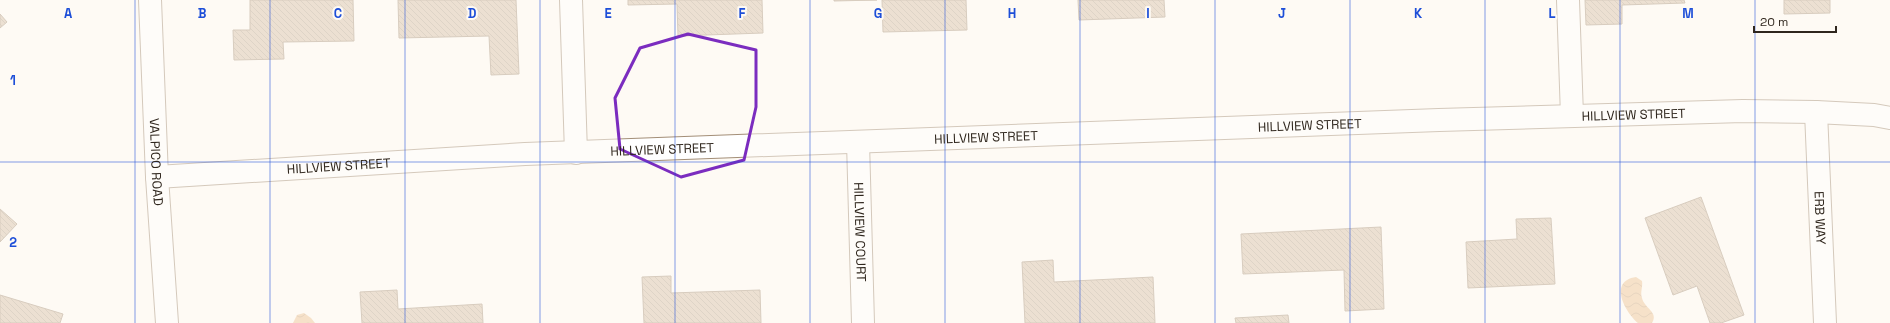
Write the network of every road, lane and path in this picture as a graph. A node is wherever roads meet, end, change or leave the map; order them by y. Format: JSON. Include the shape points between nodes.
{"nodes":[{"id":1,"x":150,"y":0,"type":"edge"},
{"id":2,"x":571,"y":0,"type":"edge"},
{"id":3,"x":1568,"y":0,"type":"edge"},
{"id":4,"x":1816,"y":112,"type":"junction"},
{"id":5,"x":1572,"y":116,"type":"junction"},
{"id":6,"x":1890,"y":118,"type":"edge"},
{"id":7,"x":858,"y":142,"type":"junction"},
{"id":8,"x":576,"y":153,"type":"junction"},
{"id":9,"x":157,"y":177,"type":"junction"},
{"id":10,"x":167,"y":323,"type":"edge"},
{"id":11,"x":863,"y":323,"type":"edge"},
{"id":12,"x":1825,"y":323,"type":"edge"}],
"edges":[{"from":1,"to":9,"type":"street","name":"VALPICO ROAD"},
{"from":2,"to":8,"type":"street"},
{"from":3,"to":5,"type":"street"},
{"from":4,"to":5,"type":"street","name":"HILLVIEW STREET"},
{"from":4,"to":6,"type":"street","name":"HILLVIEW STREET"},
{"from":4,"to":12,"type":"street","name":"ERB WAY"},
{"from":5,"to":7,"type":"street","name":"HILLVIEW STREET"},
{"from":7,"to":8,"type":"street","name":"HILLVIEW STREET"},
{"from":7,"to":11,"type":"street","name":"HILLVIEW COURT"},
{"from":8,"to":9,"type":"street","name":"HILLVIEW STREET"},
{"from":9,"to":10,"type":"street","name":"VALPICO ROAD"}]}
